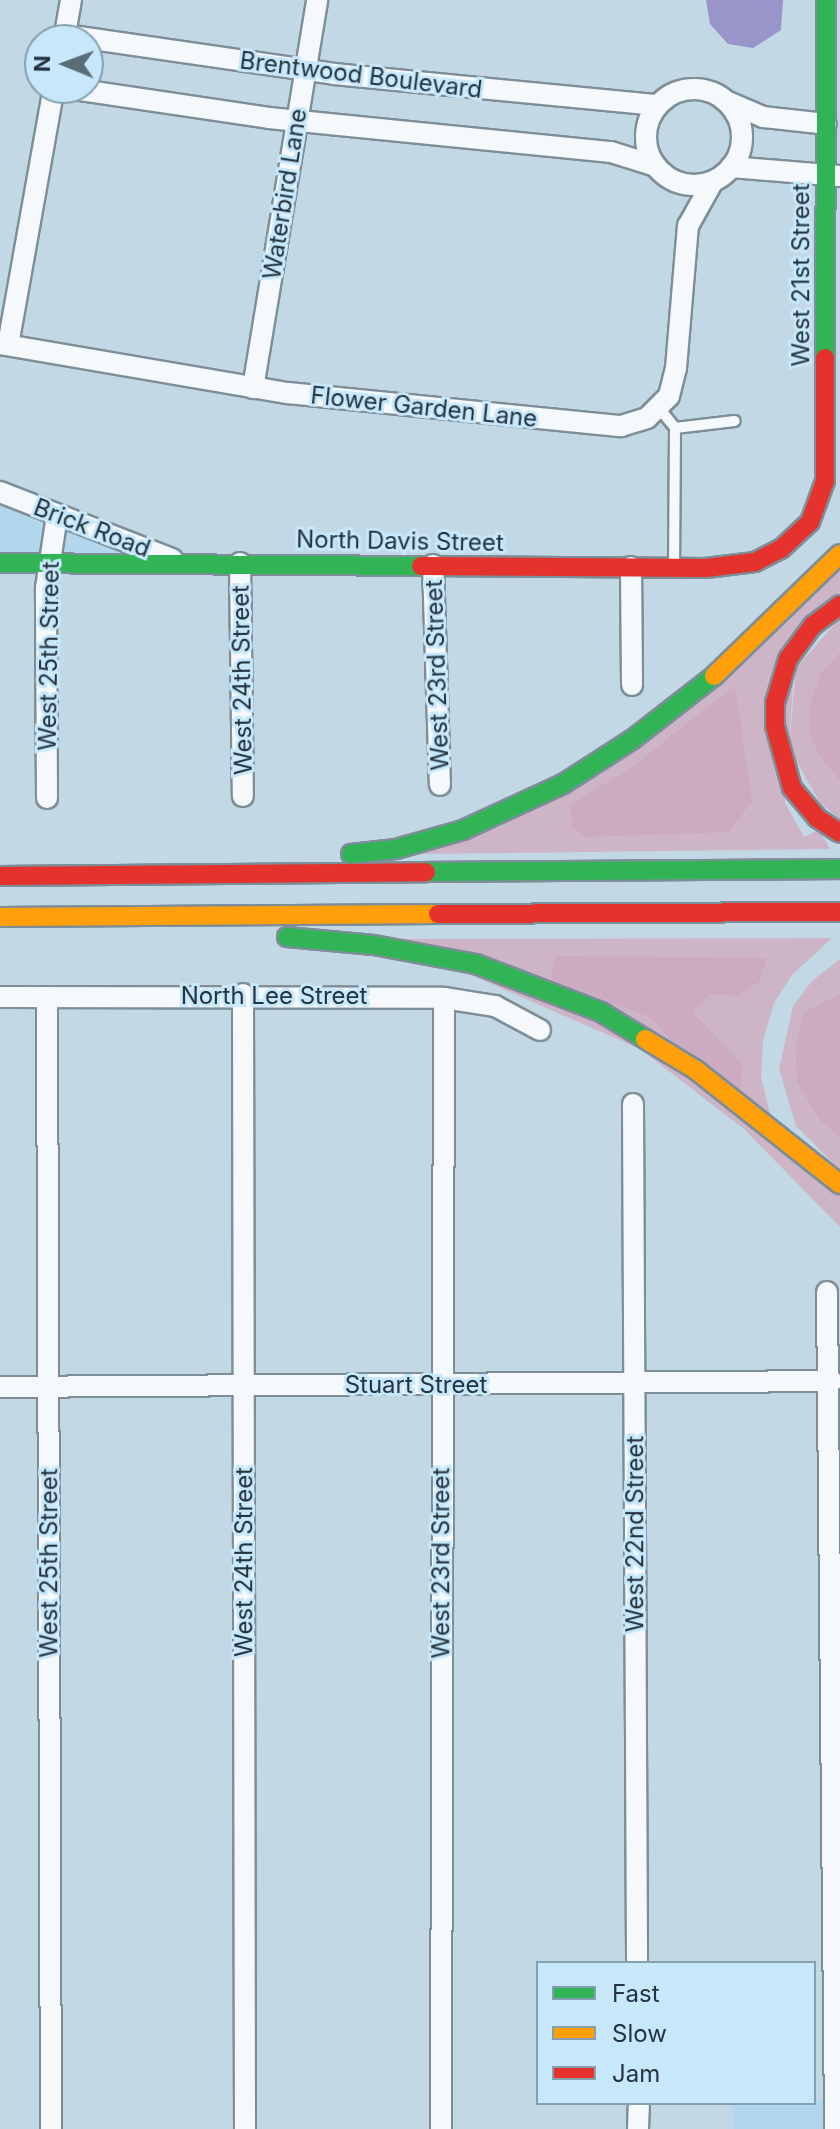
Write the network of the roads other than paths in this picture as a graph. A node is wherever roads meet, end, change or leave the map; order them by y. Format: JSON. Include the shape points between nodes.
{"nodes":[{"id":1,"x":71,"y":0,"type":"edge"},
{"id":2,"x":317,"y":0,"type":"edge"},
{"id":3,"x":826,"y":0,"type":"edge"},
{"id":4,"x":66,"y":24,"type":"edge"},
{"id":5,"x":104,"y":42,"type":"edge"},
{"id":6,"x":306,"y":70,"type":"junction"},
{"id":7,"x":104,"y":93,"type":"edge"},
{"id":8,"x":728,"y":102,"type":"junction"},
{"id":9,"x":51,"y":104,"type":"edge"},
{"id":10,"x":658,"y":105,"type":"junction"},
{"id":11,"x":297,"y":121,"type":"junction"},
{"id":12,"x":826,"y":124,"type":"junction"},
{"id":13,"x":731,"y":167,"type":"junction"},
{"id":14,"x":662,"y":171,"type":"junction"},
{"id":15,"x":832,"y":176,"type":"edge"},
{"id":16,"x":713,"y":181,"type":"junction"},
{"id":17,"x":688,"y":226,"type":"junction"},
{"id":18,"x":4,"y":344,"type":"edge"},
{"id":19,"x":832,"y":372,"type":"edge"},
{"id":20,"x":253,"y":388,"type":"junction"},
{"id":21,"x":659,"y":408,"type":"junction"},
{"id":22,"x":735,"y":421,"type":"dead end"},
{"id":23,"x":675,"y":428,"type":"junction"},
{"id":24,"x":0,"y":492,"type":"edge"},
{"id":25,"x":57,"y":515,"type":"junction"},
{"id":26,"x":793,"y":541,"type":"joint"},
{"id":27,"x":840,"y":554,"type":"edge"},
{"id":28,"x":0,"y":563,"type":"edge"},
{"id":29,"x":49,"y":563,"type":"junction"},
{"id":30,"x":240,"y":563,"type":"junction"},
{"id":31,"x":185,"y":564,"type":"junction"},
{"id":32,"x":433,"y":565,"type":"junction"},
{"id":33,"x":631,"y":567,"type":"junction"},
{"id":34,"x":674,"y":568,"type":"junction"},
{"id":35,"x":840,"y":605,"type":"edge"},
{"id":36,"x":632,"y":685,"type":"dead end"},
{"id":37,"x":440,"y":785,"type":"dead end"},
{"id":38,"x":243,"y":796,"type":"dead end"},
{"id":39,"x":47,"y":798,"type":"dead end"},
{"id":40,"x":840,"y":833,"type":"edge"},
{"id":41,"x":840,"y":869,"type":"edge"},
{"id":42,"x":203,"y":875,"type":"junction"},
{"id":43,"x":0,"y":876,"type":"edge"},
{"id":44,"x":840,"y":912,"type":"edge"},
{"id":45,"x":147,"y":916,"type":"junction"},
{"id":46,"x":0,"y":917,"type":"edge"},
{"id":47,"x":243,"y":994,"type":"junction"},
{"id":48,"x":0,"y":997,"type":"edge"},
{"id":49,"x":47,"y":997,"type":"junction"},
{"id":50,"x":444,"y":998,"type":"junction"},
{"id":51,"x":540,"y":1030,"type":"dead end"},
{"id":52,"x":633,"y":1104,"type":"dead end"},
{"id":53,"x":840,"y":1184,"type":"edge"},
{"id":54,"x":827,"y":1292,"type":"dead end"},
{"id":55,"x":832,"y":1381,"type":"junction"},
{"id":56,"x":635,"y":1383,"type":"junction"},
{"id":57,"x":440,"y":1385,"type":"junction"},
{"id":58,"x":242,"y":1386,"type":"junction"},
{"id":59,"x":0,"y":1387,"type":"edge"},
{"id":60,"x":49,"y":1387,"type":"junction"},
{"id":61,"x":837,"y":1771,"type":"edge"},
{"id":62,"x":637,"y":1961,"type":"edge"},
{"id":63,"x":639,"y":2105,"type":"edge"},
{"id":64,"x":51,"y":2129,"type":"edge"},
{"id":65,"x":245,"y":2129,"type":"edge"},
{"id":66,"x":441,"y":2129,"type":"edge"},
{"id":67,"x":638,"y":2129,"type":"edge"},
{"id":68,"x":835,"y":2129,"type":"edge"}],
"edges":[{"from":1,"to":4,"type":"street"},
{"from":2,"to":6,"type":"street","name":"Waterbird Lane"},
{"from":3,"to":12,"type":"main road","name":"West 21st Street"},
{"from":5,"to":6,"type":"street","name":"Brentwood Boulevard"},
{"from":6,"to":10,"type":"street","name":"Brentwood Boulevard"},
{"from":6,"to":11,"type":"street","name":"Waterbird Lane"},
{"from":7,"to":11,"type":"street","name":"Brentwood Boulevard"},
{"from":8,"to":10,"type":"street","via":[[690,89]]},
{"from":8,"to":12,"type":"street","via":[[763,117]]},
{"from":8,"to":13,"type":"street","via":[[742,132]]},
{"from":9,"to":18,"type":"street"},
{"from":10,"to":14,"type":"street","via":[[646,135]]},
{"from":11,"to":14,"type":"street","name":"Brentwood Boulevard","via":[[611,152]]},
{"from":11,"to":20,"type":"street","name":"Waterbird Lane"},
{"from":12,"to":15,"type":"main road","name":"West 21st Street"},
{"from":13,"to":15,"type":"street"},
{"from":13,"to":16,"type":"street"},
{"from":14,"to":16,"type":"street","via":[[695,185]]},
{"from":14,"to":17,"type":"street"},
{"from":15,"to":19,"type":"main road","name":"West 21st Street"},
{"from":16,"to":17,"type":"street"},
{"from":17,"to":21,"type":"street","via":[[676,368],[669,396]]},
{"from":18,"to":20,"type":"street","name":"Flower Garden Lane"},
{"from":19,"to":26,"type":"main road","name":"West 21st Street","via":[[823,497]]},
{"from":20,"to":21,"type":"street","name":"Flower Garden Lane","via":[[605,426],[633,423]]},
{"from":21,"to":23,"type":"lane"},
{"from":22,"to":23,"type":"lane"},
{"from":23,"to":34,"type":"lane"},
{"from":24,"to":25,"type":"street","name":"Brick Road"},
{"from":25,"to":29,"type":"street","name":"West 25th Street"},
{"from":25,"to":31,"type":"street","name":"Brick Road"},
{"from":26,"to":34,"type":"main road","name":"North Davis Street","via":[[755,562]]},
{"from":27,"to":42,"type":"main road","via":[[756,640],[671,711],[531,801],[463,830],[396,849],[253,857]]},
{"from":28,"to":29,"type":"main road","name":"North Davis Street"},
{"from":29,"to":31,"type":"main road","name":"North Davis Street"},
{"from":29,"to":39,"type":"street","name":"West 25th Street"},
{"from":30,"to":31,"type":"main road","name":"North Davis Street"},
{"from":30,"to":32,"type":"main road","name":"North Davis Street"},
{"from":30,"to":38,"type":"street","name":"West 24th Street"},
{"from":32,"to":33,"type":"main road","name":"North Davis Street"},
{"from":32,"to":37,"type":"street","name":"West 23rd Street"},
{"from":33,"to":34,"type":"main road","name":"North Davis Street"},
{"from":33,"to":36,"type":"street"},
{"from":35,"to":40,"type":"main road","via":[[813,625],[788,659],[775,703],[775,726],[792,788],[817,818]]},
{"from":41,"to":42,"type":"main road"},
{"from":42,"to":43,"type":"main road"},
{"from":44,"to":45,"type":"main road"},
{"from":45,"to":46,"type":"main road"},
{"from":45,"to":53,"type":"main road","via":[[230,934],[333,940],[476,964],[601,1012],[696,1070]]},
{"from":47,"to":49,"type":"street","name":"North Lee Street"},
{"from":47,"to":50,"type":"street","name":"North Lee Street"},
{"from":47,"to":58,"type":"street","name":"West 24th Street"},
{"from":48,"to":49,"type":"street","name":"North Lee Street"},
{"from":49,"to":60,"type":"street","name":"West 25th Street"},
{"from":50,"to":51,"type":"street","name":"North Lee Street","via":[[495,1006]]},
{"from":50,"to":57,"type":"street","name":"West 23rd Street"},
{"from":52,"to":56,"type":"street","name":"West 22nd Street"},
{"from":54,"to":55,"type":"street"},
{"from":55,"to":56,"type":"street","name":"Stuart Street"},
{"from":55,"to":61,"type":"street"},
{"from":56,"to":57,"type":"street","name":"Stuart Street"},
{"from":56,"to":62,"type":"street","name":"West 22nd Street"},
{"from":57,"to":58,"type":"street","name":"Stuart Street"},
{"from":57,"to":66,"type":"street","name":"West 23rd Street"},
{"from":58,"to":60,"type":"street","name":"Stuart Street"},
{"from":58,"to":65,"type":"street","name":"West 24th Street"},
{"from":59,"to":60,"type":"street","name":"Stuart Street"},
{"from":60,"to":64,"type":"street","name":"West 25th Street"},
{"from":61,"to":68,"type":"street"},
{"from":63,"to":67,"type":"street"}]}
